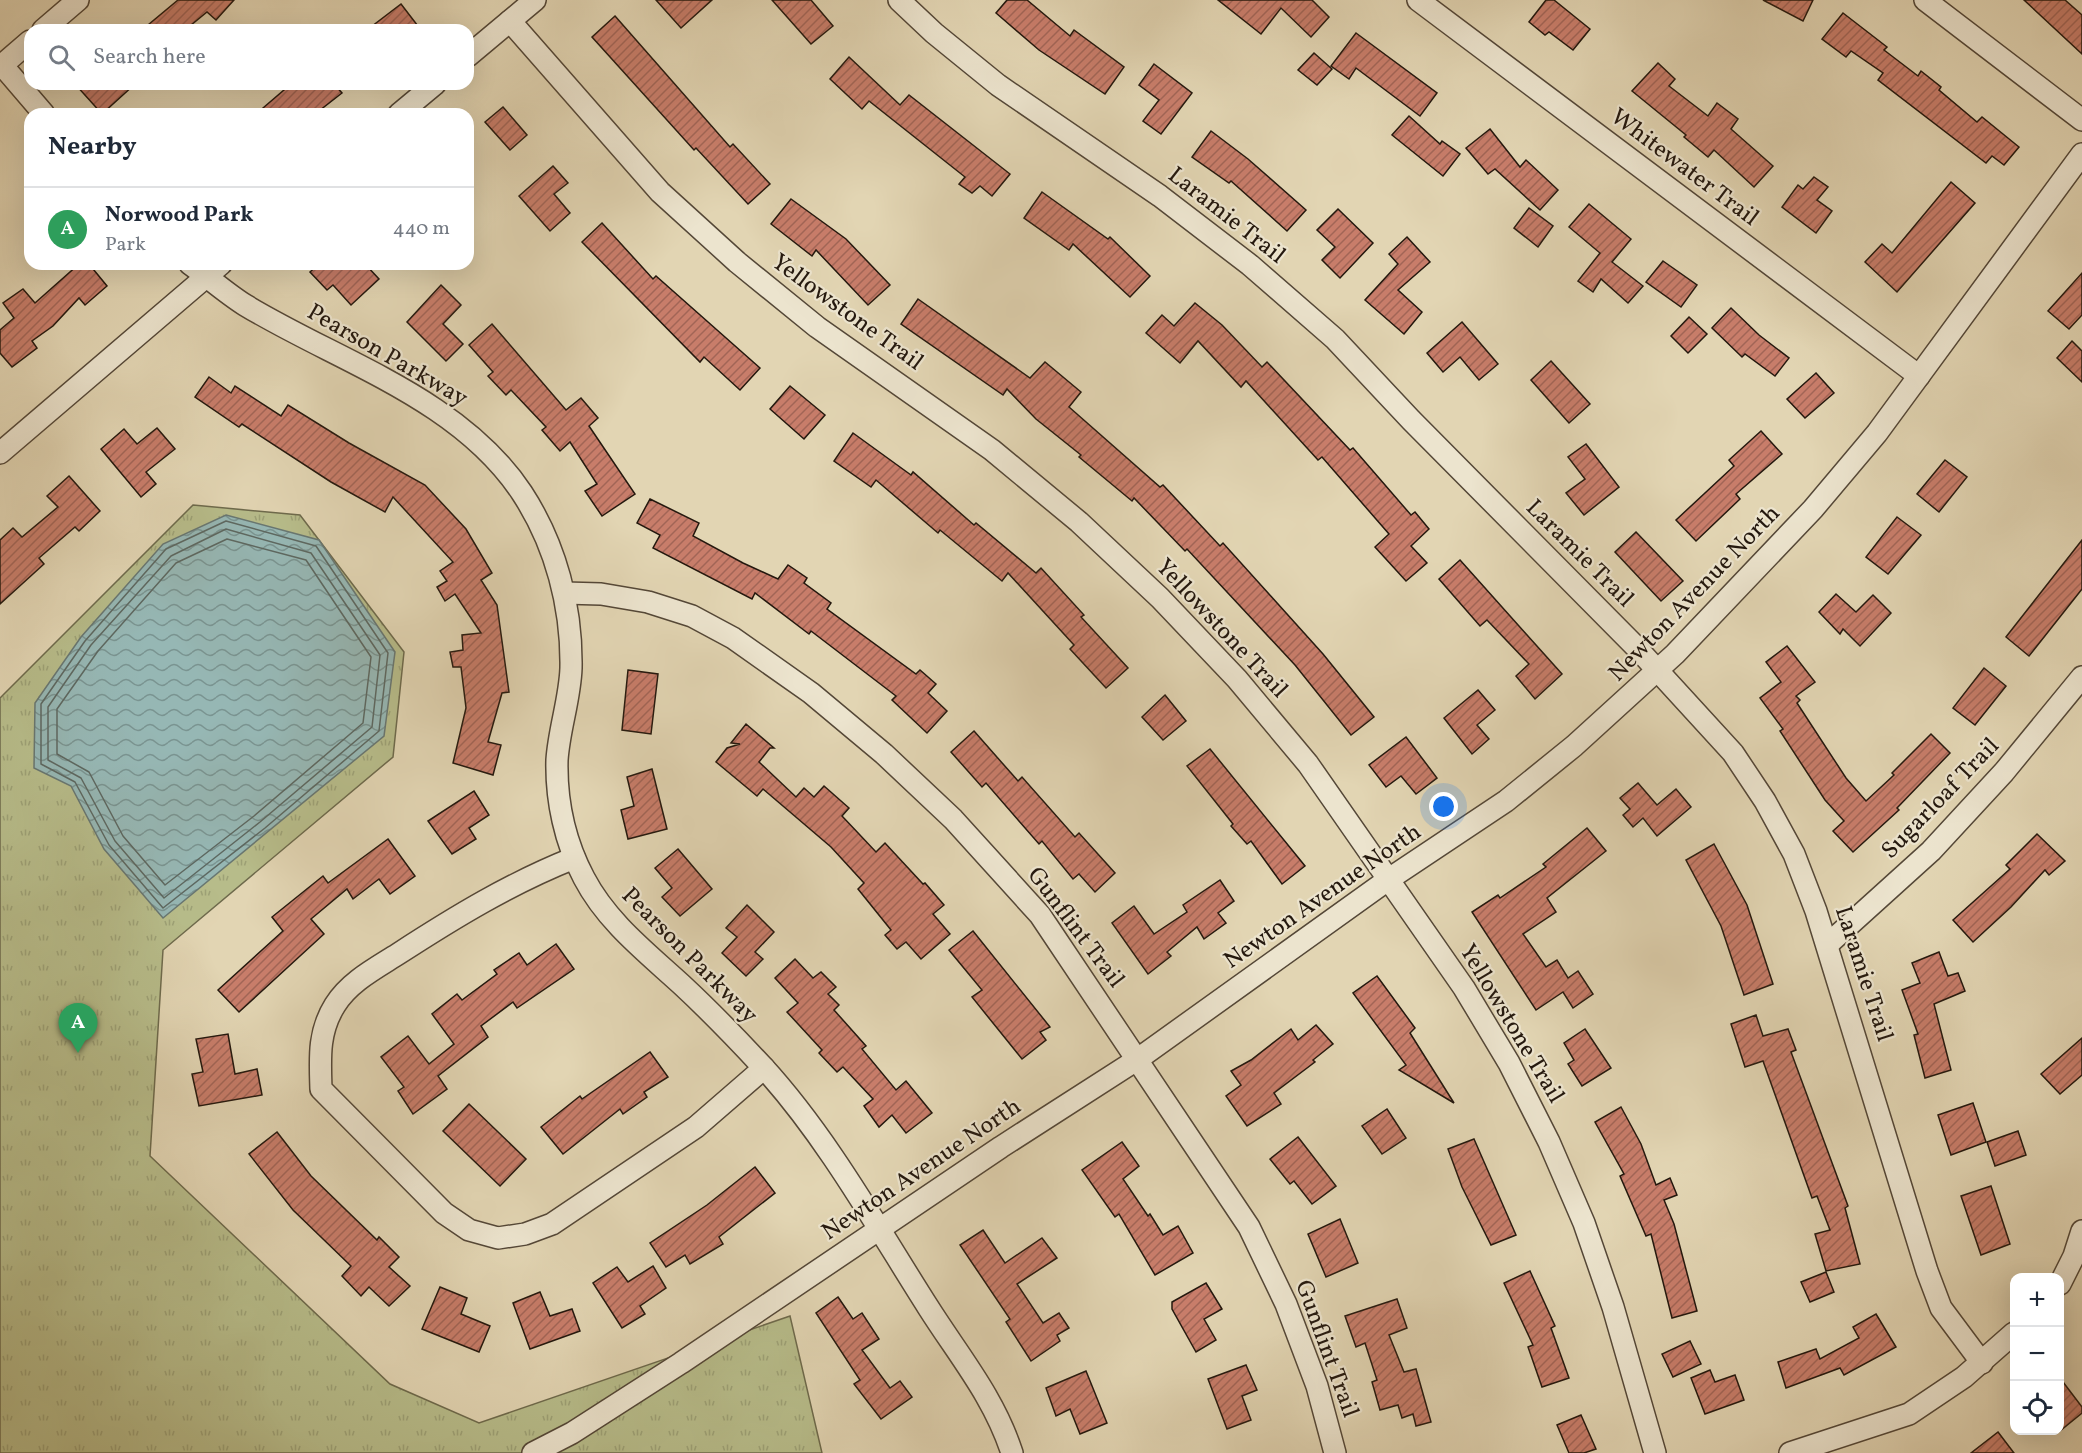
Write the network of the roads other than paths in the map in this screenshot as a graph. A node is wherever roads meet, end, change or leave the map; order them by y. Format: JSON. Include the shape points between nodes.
{"nodes":[{"id":1,"x":78,"y":0,"type":"edge"},
{"id":2,"x":535,"y":0,"type":"edge"},
{"id":3,"x":899,"y":0,"type":"edge"},
{"id":4,"x":1418,"y":0,"type":"edge"},
{"id":5,"x":1925,"y":0,"type":"edge"},
{"id":6,"x":510,"y":21,"type":"junction"},
{"id":7,"x":50,"y":24,"type":"edge"},
{"id":8,"x":24,"y":46,"type":"edge"},
{"id":9,"x":474,"y":51,"type":"edge"},
{"id":10,"x":1,"y":66,"type":"edge"},
{"id":11,"x":428,"y":90,"type":"edge"},
{"id":12,"x":39,"y":108,"type":"edge"},
{"id":13,"x":406,"y":108,"type":"edge"},
{"id":14,"x":2082,"y":120,"type":"edge"},
{"id":15,"x":2082,"y":154,"type":"edge"},
{"id":16,"x":203,"y":270,"type":"edge"},
{"id":17,"x":207,"y":270,"type":"edge"},
{"id":18,"x":1919,"y":376,"type":"junction"},
{"id":19,"x":0,"y":453,"type":"edge"},
{"id":20,"x":564,"y":593,"type":"junction"},
{"id":21,"x":1658,"y":670,"type":"junction"},
{"id":22,"x":2082,"y":677,"type":"edge"},
{"id":23,"x":574,"y":858,"type":"junction"},
{"id":24,"x":1389,"y":879,"type":"junction"},
{"id":25,"x":1827,"y":945,"type":"junction"},
{"id":26,"x":1138,"y":1059,"type":"junction"},
{"id":27,"x":764,"y":1068,"type":"junction"},
{"id":28,"x":879,"y":1229,"type":"junction"},
{"id":29,"x":2082,"y":1231,"type":"edge"},
{"id":30,"x":2064,"y":1276,"type":"edge"},
{"id":31,"x":2010,"y":1337,"type":"edge"},
{"id":32,"x":1982,"y":1363,"type":"junction"},
{"id":33,"x":533,"y":1453,"type":"edge"},
{"id":34,"x":1012,"y":1453,"type":"edge"},
{"id":35,"x":1335,"y":1453,"type":"edge"},
{"id":36,"x":1655,"y":1453,"type":"edge"},
{"id":37,"x":1790,"y":1453,"type":"edge"}],
"edges":[{"from":1,"to":7,"type":"street"},
{"from":2,"to":6,"type":"street"},
{"from":3,"to":21,"type":"street","name":"Laramie Trail","via":[[998,85],[1160,196],[1335,339]]},
{"from":4,"to":18,"type":"street","name":"Whitewater Trail"},
{"from":5,"to":14,"type":"street"},
{"from":6,"to":9,"type":"street"},
{"from":6,"to":24,"type":"street","name":"Yellowstone Trail","via":[[660,192],[737,262],[817,327],[992,450],[1079,522],[1160,598],[1237,679],[1308,764]]},
{"from":8,"to":10,"type":"street"},
{"from":10,"to":12,"type":"street"},
{"from":11,"to":13,"type":"street"},
{"from":15,"to":18,"type":"street","name":"Newton Avenue North"},
{"from":16,"to":19,"type":"street"},
{"from":17,"to":20,"type":"street","name":"Pearson Parkway","via":[[243,304],[420,400],[467,433],[493,457],[522,494],[544,534]]},
{"from":18,"to":21,"type":"street","name":"Newton Avenue North","via":[[1813,509]]},
{"from":20,"to":23,"type":"street","name":"Pearson Parkway","via":[[571,671],[557,758],[558,790]]},
{"from":20,"to":26,"type":"street","name":"Gunflint Trail","via":[[648,602],[692,616],[733,638],[820,701],[953,819],[1040,915]]},
{"from":21,"to":24,"type":"street","name":"Newton Avenue North","via":[[1506,801]]},
{"from":21,"to":25,"type":"street","name":"Laramie Trail","via":[[1733,753],[1765,801],[1794,854]]},
{"from":22,"to":25,"type":"street","name":"Sugarloaf Trail","via":[[2004,772],[1931,851]]},
{"from":23,"to":27,"type":"street","name":"Pearson Parkway","via":[[609,916]]},
{"from":23,"to":27,"type":"street","via":[[490,896],[355,983],[336,1003],[323,1029],[321,1089],[444,1214],[469,1230],[498,1238],[552,1224],[688,1133]]},
{"from":24,"to":26,"type":"street","name":"Newton Avenue North"},
{"from":24,"to":36,"type":"street","name":"Yellowstone Trail","via":[[1509,1063],[1549,1142],[1584,1223],[1613,1306]]},
{"from":25,"to":32,"type":"street","name":"Laramie Trail","via":[[1927,1271],[1941,1308]]},
{"from":26,"to":28,"type":"street","name":"Newton Avenue North"},
{"from":26,"to":35,"type":"street","name":"Gunflint Trail","via":[[1249,1227],[1317,1386]]},
{"from":27,"to":28,"type":"street","name":"Pearson Parkway","via":[[805,1117]]},
{"from":28,"to":33,"type":"street","name":"Newton Avenue North","via":[[681,1363],[572,1433]]},
{"from":28,"to":34,"type":"street","name":"Pearson Parkway","via":[[980,1382]]},
{"from":29,"to":30,"type":"street"},
{"from":31,"to":32,"type":"street"},
{"from":32,"to":37,"type":"street","via":[[1909,1414]]}]}
